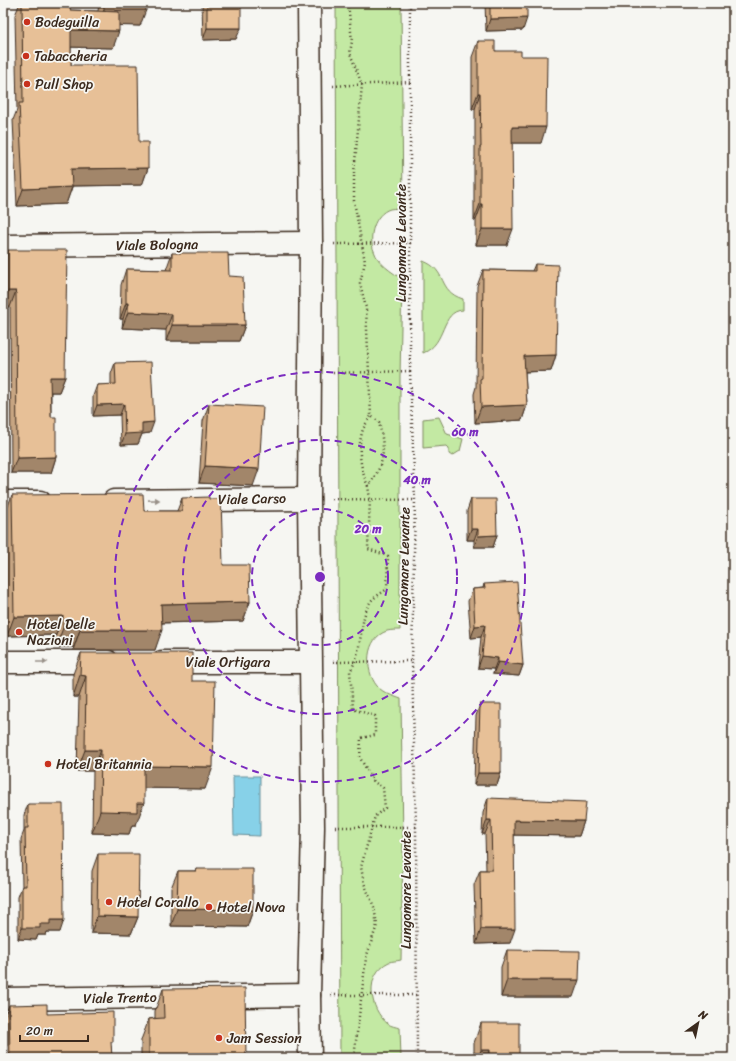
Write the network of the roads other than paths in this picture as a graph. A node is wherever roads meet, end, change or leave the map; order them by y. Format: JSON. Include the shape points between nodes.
{"nodes":[{"id":1,"x":309,"y":3,"type":"edge"},
{"id":2,"x":311,"y":243,"type":"junction"},
{"id":3,"x":3,"y":246,"type":"edge"},
{"id":4,"x":309,"y":499,"type":"junction"},
{"id":5,"x":97,"y":501,"type":"edge"},
{"id":6,"x":3,"y":502,"type":"edge"},
{"id":7,"x":58,"y":502,"type":"edge"},
{"id":8,"x":3,"y":662,"type":"edge"},
{"id":9,"x":310,"y":662,"type":"junction"},
{"id":10,"x":309,"y":995,"type":"junction"},
{"id":11,"x":3,"y":1000,"type":"edge"},
{"id":12,"x":310,"y":1058,"type":"edge"}],
"edges":[{"from":1,"to":2,"type":"street"},
{"from":2,"to":3,"type":"street","name":"Viale Bologna"},
{"from":2,"to":4,"type":"street"},
{"from":5,"to":4,"type":"street","name":"Viale Carso","one_way":true},
{"from":4,"to":9,"type":"street"},
{"from":6,"to":7,"type":"street"},
{"from":8,"to":9,"type":"street","name":"Viale Ortigara","one_way":true},
{"from":9,"to":10,"type":"street","via":[[312,827]]},
{"from":10,"to":11,"type":"street","name":"Viale Trento"},
{"from":10,"to":12,"type":"street"}]}
